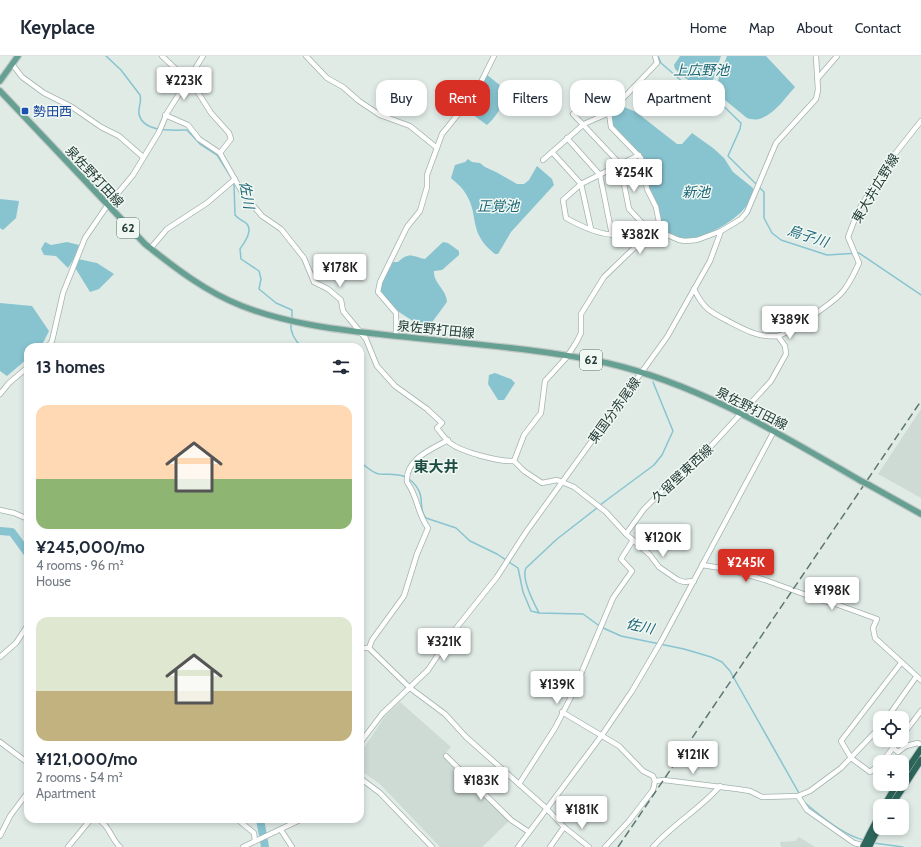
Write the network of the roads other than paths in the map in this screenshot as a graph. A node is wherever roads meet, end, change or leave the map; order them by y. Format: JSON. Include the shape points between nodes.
{"nodes":[{"id":1,"x":18,"y":56,"type":"edge"},
{"id":2,"x":162,"y":56,"type":"edge"},
{"id":3,"x":203,"y":56,"type":"edge"},
{"id":4,"x":306,"y":56,"type":"edge"},
{"id":5,"x":494,"y":56,"type":"edge"},
{"id":6,"x":655,"y":56,"type":"edge"},
{"id":7,"x":816,"y":56,"type":"edge"},
{"id":8,"x":837,"y":56,"type":"edge"},
{"id":9,"x":12,"y":64,"type":"junction"},
{"id":10,"x":818,"y":78,"type":"junction"},
{"id":11,"x":0,"y":81,"type":"edge"},
{"id":12,"x":187,"y":81,"type":"junction"},
{"id":13,"x":0,"y":91,"type":"edge"},
{"id":14,"x":625,"y":96,"type":"edge"},
{"id":15,"x":165,"y":115,"type":"junction"},
{"id":16,"x":575,"y":116,"type":"edge"},
{"id":17,"x":602,"y":116,"type":"edge"},
{"id":18,"x":609,"y":116,"type":"edge"},
{"id":19,"x":921,"y":121,"type":"edge"},
{"id":20,"x":584,"y":124,"type":"junction"},
{"id":21,"x":567,"y":138,"type":"junction"},
{"id":22,"x":437,"y":148,"type":"junction"},
{"id":23,"x":220,"y":152,"type":"junction"},
{"id":24,"x":552,"y":152,"type":"junction"},
{"id":25,"x":639,"y":155,"type":"junction"},
{"id":26,"x":143,"y":157,"type":"junction"},
{"id":27,"x":543,"y":160,"type":"dead end"},
{"id":28,"x":620,"y":164,"type":"junction"},
{"id":29,"x":600,"y":175,"type":"junction"},
{"id":30,"x":233,"y":181,"type":"junction"},
{"id":31,"x":581,"y":184,"type":"junction"},
{"id":32,"x":108,"y":206,"type":"junction"},
{"id":33,"x":644,"y":225,"type":"junction"},
{"id":34,"x":591,"y":229,"type":"junction"},
{"id":35,"x":721,"y":231,"type":"junction"},
{"id":36,"x":661,"y":232,"type":"junction"},
{"id":37,"x":612,"y":235,"type":"junction"},
{"id":38,"x":150,"y":249,"type":"junction"},
{"id":39,"x":694,"y":289,"type":"junction"},
{"id":40,"x":360,"y":332,"type":"junction"},
{"id":41,"x":396,"y":336,"type":"junction"},
{"id":42,"x":778,"y":336,"type":"junction"},
{"id":43,"x":51,"y":343,"type":"edge"},
{"id":44,"x":568,"y":355,"type":"junction"},
{"id":45,"x":24,"y":370,"type":"edge"},
{"id":46,"x":642,"y":372,"type":"junction"},
{"id":47,"x":0,"y":394,"type":"edge"},
{"id":48,"x":741,"y":413,"type":"junction"},
{"id":49,"x":774,"y":431,"type":"junction"},
{"id":50,"x":448,"y":440,"type":"junction"},
{"id":51,"x":514,"y":461,"type":"junction"},
{"id":52,"x":563,"y":481,"type":"junction"},
{"id":53,"x":0,"y":510,"type":"edge"},
{"id":54,"x":921,"y":514,"type":"edge"},
{"id":55,"x":24,"y":517,"type":"edge"},
{"id":56,"x":626,"y":534,"type":"junction"},
{"id":57,"x":632,"y":540,"type":"junction"},
{"id":58,"x":702,"y":565,"type":"junction"},
{"id":59,"x":694,"y":581,"type":"junction"},
{"id":60,"x":24,"y":631,"type":"edge"},
{"id":61,"x":364,"y":648,"type":"edge"},
{"id":62,"x":369,"y":648,"type":"junction"},
{"id":63,"x":0,"y":656,"type":"edge"},
{"id":64,"x":902,"y":663,"type":"junction"},
{"id":65,"x":919,"y":679,"type":"edge"},
{"id":66,"x":410,"y":688,"type":"junction"},
{"id":67,"x":893,"y":711,"type":"edge"},
{"id":68,"x":921,"y":711,"type":"edge"},
{"id":69,"x":562,"y":712,"type":"junction"},
{"id":70,"x":909,"y":727,"type":"edge"},
{"id":71,"x":602,"y":735,"type":"junction"},
{"id":72,"x":873,"y":735,"type":"edge"},
{"id":73,"x":364,"y":739,"type":"edge"},
{"id":74,"x":0,"y":742,"type":"edge"},
{"id":75,"x":921,"y":745,"type":"edge"},
{"id":76,"x":893,"y":748,"type":"joint"},
{"id":77,"x":921,"y":749,"type":"edge"},
{"id":78,"x":887,"y":755,"type":"edge"},
{"id":79,"x":446,"y":756,"type":"dead end"},
{"id":80,"x":852,"y":758,"type":"junction"},
{"id":81,"x":24,"y":760,"type":"edge"},
{"id":82,"x":921,"y":760,"type":"edge"},
{"id":83,"x":909,"y":767,"type":"edge"},
{"id":84,"x":873,"y":770,"type":"edge"},
{"id":85,"x":364,"y":781,"type":"edge"},
{"id":86,"x":655,"y":781,"type":"junction"},
{"id":87,"x":520,"y":784,"type":"junction"},
{"id":88,"x":720,"y":786,"type":"junction"},
{"id":89,"x":798,"y":796,"type":"junction"},
{"id":90,"x":24,"y":797,"type":"edge"},
{"id":91,"x":896,"y":799,"type":"edge"},
{"id":92,"x":546,"y":808,"type":"junction"},
{"id":93,"x":88,"y":823,"type":"edge"},
{"id":94,"x":103,"y":823,"type":"edge"},
{"id":95,"x":242,"y":823,"type":"edge"},
{"id":96,"x":294,"y":823,"type":"edge"},
{"id":97,"x":564,"y":827,"type":"junction"},
{"id":98,"x":281,"y":830,"type":"junction"},
{"id":99,"x":529,"y":832,"type":"junction"},
{"id":100,"x":872,"y":835,"type":"joint"},
{"id":101,"x":0,"y":836,"type":"edge"},
{"id":102,"x":255,"y":840,"type":"junction"},
{"id":103,"x":853,"y":845,"type":"edge"},
{"id":104,"x":68,"y":847,"type":"edge"},
{"id":105,"x":120,"y":847,"type":"edge"},
{"id":106,"x":243,"y":847,"type":"edge"},
{"id":107,"x":292,"y":847,"type":"edge"},
{"id":108,"x":432,"y":847,"type":"edge"},
{"id":109,"x":518,"y":847,"type":"edge"},
{"id":110,"x":550,"y":847,"type":"edge"},
{"id":111,"x":589,"y":847,"type":"edge"},
{"id":112,"x":605,"y":847,"type":"edge"},
{"id":113,"x":653,"y":847,"type":"edge"},
{"id":114,"x":863,"y":847,"type":"edge"},
{"id":115,"x":870,"y":847,"type":"edge"}],
"edges":[{"from":1,"to":9,"type":"main road"},
{"from":2,"to":12,"type":"street"},
{"from":3,"to":12,"type":"street"},
{"from":4,"to":22,"type":"street","via":[[327,78],[364,104],[380,115],[410,126]]},
{"from":5,"to":22,"type":"street","via":[[476,92],[446,129]]},
{"from":6,"to":14,"type":"street","via":[[657,63]]},
{"from":7,"to":10,"type":"street"},
{"from":8,"to":10,"type":"street"},
{"from":9,"to":11,"type":"main road"},
{"from":9,"to":26,"type":"street","via":[[22,77],[38,89],[118,136]]},
{"from":10,"to":35,"type":"street","via":[[816,99],[776,143],[747,212],[741,219]]},
{"from":12,"to":15,"type":"street"},
{"from":12,"to":23,"type":"street","via":[[199,92],[202,102],[229,133],[231,139]]},
{"from":13,"to":32,"type":"main road","name":"泉佐野打田線","number":"62"},
{"from":15,"to":23,"type":"street","via":[[188,125],[200,139]]},
{"from":15,"to":26,"type":"street","via":[[160,130]]},
{"from":16,"to":20,"type":"street"},
{"from":17,"to":20,"type":"street"},
{"from":18,"to":25,"type":"street","via":[[611,127]]},
{"from":19,"to":42,"type":"street","name":"東大井広野線","via":[[887,164],[858,210],[848,237],[859,263],[844,291],[789,332]]},
{"from":20,"to":21,"type":"street"},
{"from":20,"to":28,"type":"street"},
{"from":21,"to":24,"type":"street"},
{"from":21,"to":29,"type":"street"},
{"from":22,"to":41,"type":"street","via":[[427,175],[427,187],[420,211],[407,228],[380,282],[378,292],[396,313]]},
{"from":23,"to":30,"type":"street"},
{"from":24,"to":27,"type":"street"},
{"from":24,"to":31,"type":"street"},
{"from":25,"to":28,"type":"street"},
{"from":25,"to":36,"type":"street","via":[[646,189],[658,216]]},
{"from":26,"to":32,"type":"street","via":[[133,175]]},
{"from":28,"to":29,"type":"street"},
{"from":28,"to":33,"type":"street","via":[[629,209]]},
{"from":29,"to":31,"type":"street"},
{"from":29,"to":37,"type":"street"},
{"from":30,"to":38,"type":"street","via":[[207,203],[167,229]]},
{"from":30,"to":40,"type":"street","via":[[262,216],[281,229],[304,258],[314,282],[341,300],[343,311]]},
{"from":31,"to":34,"type":"street"},
{"from":31,"to":34,"type":"street","via":[[563,200],[566,218]]},
{"from":32,"to":38,"type":"main road","name":"泉佐野打田線","number":"62"},
{"from":32,"to":43,"type":"street","via":[[90,230],[72,267],[62,293]]},
{"from":33,"to":36,"type":"street"},
{"from":33,"to":37,"type":"street","via":[[627,233]]},
{"from":34,"to":37,"type":"street"},
{"from":35,"to":36,"type":"street","via":[[685,242]]},
{"from":35,"to":39,"type":"street","name":"東国分赤尾線","via":[[710,261]]},
{"from":36,"to":44,"type":"street","via":[[633,249],[604,277],[581,314],[581,333]]},
{"from":38,"to":40,"type":"main road","name":"泉佐野打田線","number":"62","via":[[195,282],[242,306],[289,321],[327,329]]},
{"from":39,"to":42,"type":"street","via":[[708,310],[755,334]]},
{"from":39,"to":46,"type":"street","name":"東国分赤尾線","via":[[667,337]]},
{"from":40,"to":41,"type":"main road","name":"泉佐野打田線","number":"62"},
{"from":40,"to":50,"type":"street","via":[[366,339],[377,366],[395,386],[442,423],[437,428]]},
{"from":41,"to":44,"type":"main road","name":"泉佐野打田線","number":"62"},
{"from":42,"to":48,"type":"street","name":"久留壁東西線","via":[[786,350],[781,364],[771,381]]},
{"from":44,"to":46,"type":"main road","name":"泉佐野打田線","number":"62"},
{"from":44,"to":51,"type":"street","via":[[544,381],[541,413],[524,435]]},
{"from":45,"to":47,"type":"street"},
{"from":46,"to":48,"type":"main road","name":"泉佐野打田線","number":"62","via":[[692,390]]},
{"from":46,"to":52,"type":"street","name":"東国分赤尾線"},
{"from":48,"to":49,"type":"main road","name":"泉佐野打田線","number":"62"},
{"from":48,"to":56,"type":"street","name":"久留壁東西線","via":[[688,470],[644,508]]},
{"from":49,"to":54,"type":"main road","name":"泉佐野打田線","number":"62","bridge":true},
{"from":49,"to":58,"type":"street"},
{"from":50,"to":51,"type":"street","via":[[465,451]]},
{"from":50,"to":62,"type":"street","via":[[421,455],[409,470],[407,478],[415,494],[420,517],[428,528],[404,596]]},
{"from":51,"to":52,"type":"street","via":[[542,483]]},
{"from":52,"to":56,"type":"street","via":[[593,500]]},
{"from":52,"to":66,"type":"street","name":"東国分赤尾線","via":[[490,588],[454,631],[428,670]]},
{"from":53,"to":55,"type":"street"},
{"from":56,"to":57,"type":"street"},
{"from":57,"to":59,"type":"street","via":[[650,555],[659,567],[678,580]]},
{"from":57,"to":69,"type":"street","via":[[621,559],[632,571],[621,584]]},
{"from":58,"to":59,"type":"street"},
{"from":58,"to":64,"type":"street","via":[[765,580],[877,619],[873,628],[875,638]]},
{"from":59,"to":71,"type":"street","via":[[632,691]]},
{"from":60,"to":63,"type":"street","via":[[16,643]]},
{"from":61,"to":62,"type":"street"},
{"from":62,"to":66,"type":"street"},
{"from":64,"to":65,"type":"street"},
{"from":64,"to":80,"type":"street","via":[[841,741]]},
{"from":65,"to":67,"type":"street"},
{"from":66,"to":73,"type":"street","name":"東国分赤尾線","via":[[382,714]]},
{"from":66,"to":87,"type":"street","via":[[445,714]]},
{"from":68,"to":70,"type":"street"},
{"from":69,"to":71,"type":"street"},
{"from":69,"to":87,"type":"street"},
{"from":71,"to":86,"type":"street","via":[[619,746],[643,771],[653,776]]},
{"from":71,"to":92,"type":"street"},
{"from":72,"to":80,"type":"street"},
{"from":74,"to":81,"type":"street"},
{"from":75,"to":76,"type":"street","via":[[918,743],[906,746],[898,752]]},
{"from":76,"to":78,"type":"street"},
{"from":77,"to":83,"type":"highway"},
{"from":79,"to":99,"type":"street","via":[[511,820]]},
{"from":80,"to":84,"type":"street","via":[[870,772]]},
{"from":80,"to":89,"type":"street","via":[[810,791]]},
{"from":82,"to":91,"type":"highway"},
{"from":85,"to":108,"type":"street","via":[[380,793]]},
{"from":86,"to":88,"type":"street"},
{"from":86,"to":112,"type":"street","via":[[653,790]]},
{"from":87,"to":92,"type":"street"},
{"from":88,"to":89,"type":"street","via":[[750,791],[762,797]]},
{"from":88,"to":113,"type":"street","via":[[698,808],[661,837]]},
{"from":89,"to":103,"type":"street","via":[[807,810]]},
{"from":90,"to":101,"type":"street","via":[[10,816]]},
{"from":92,"to":97,"type":"street"},
{"from":92,"to":99,"type":"street"},
{"from":93,"to":104,"type":"street"},
{"from":94,"to":105,"type":"street"},
{"from":95,"to":102,"type":"street","via":[[254,833]]},
{"from":96,"to":98,"type":"street"},
{"from":97,"to":110,"type":"street"},
{"from":97,"to":111,"type":"street"},
{"from":98,"to":102,"type":"street"},
{"from":98,"to":107,"type":"street"},
{"from":99,"to":109,"type":"street"},
{"from":100,"to":114,"type":"highway","bridge":true},
{"from":100,"to":115,"type":"highway","bridge":true},
{"from":102,"to":106,"type":"street"},
{"from":103,"to":115,"type":"street"}]}
